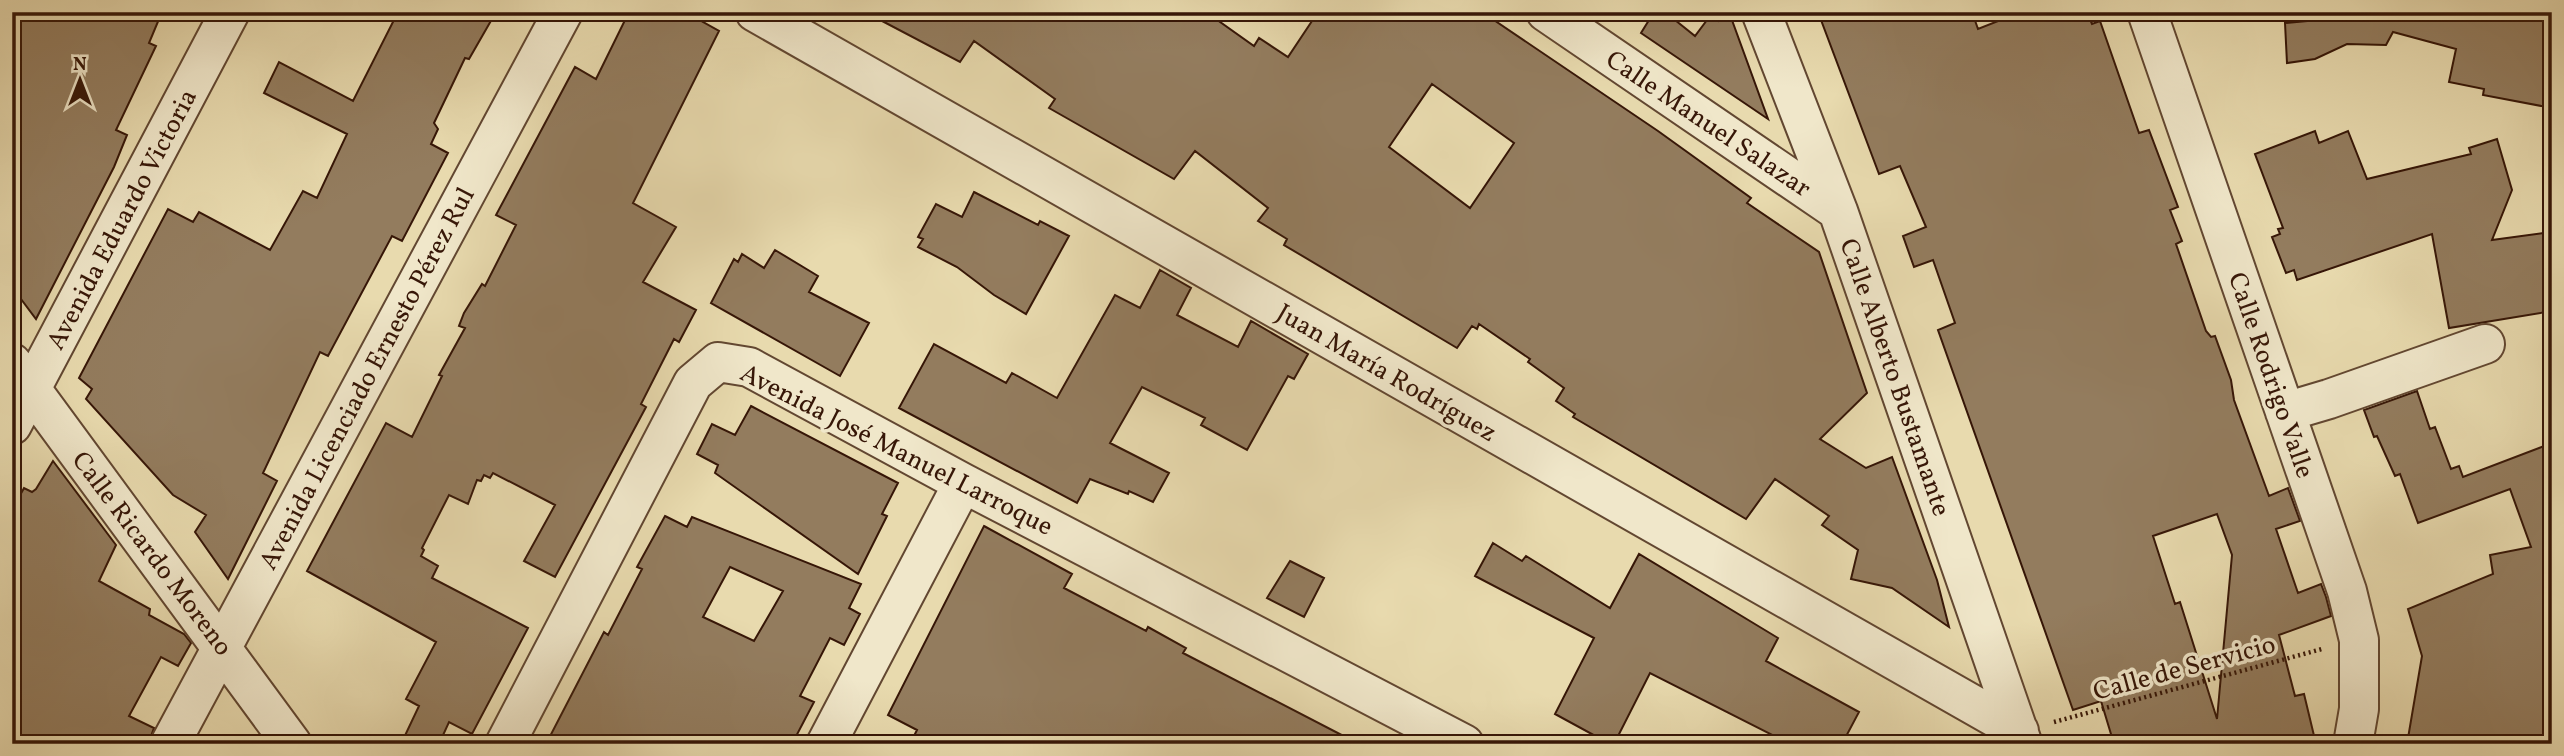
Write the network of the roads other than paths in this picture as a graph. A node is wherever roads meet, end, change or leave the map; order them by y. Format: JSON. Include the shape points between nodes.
{"nodes":[{"id":1,"x":230,"y":12,"type":"edge"},
{"id":2,"x":563,"y":12,"type":"edge"},
{"id":3,"x":755,"y":12,"type":"edge"},
{"id":4,"x":1546,"y":12,"type":"edge"},
{"id":5,"x":1762,"y":12,"type":"edge"},
{"id":6,"x":2147,"y":12,"type":"edge"},
{"id":7,"x":1838,"y":211,"type":"junction"},
{"id":8,"x":2485,"y":344,"type":"dead end"},
{"id":9,"x":22,"y":376,"type":"edge"},
{"id":10,"x":2285,"y":412,"type":"junction"},
{"id":11,"x":12,"y":425,"type":"edge"},
{"id":12,"x":963,"y":483,"type":"junction"},
{"id":13,"x":222,"y":645,"type":"junction"},
{"id":14,"x":2021,"y":737,"type":"edge"},
{"id":15,"x":832,"y":742,"type":"edge"},
{"id":16,"x":170,"y":744,"type":"edge"},
{"id":17,"x":292,"y":744,"type":"edge"},
{"id":18,"x":505,"y":744,"type":"edge"},
{"id":19,"x":1464,"y":744,"type":"edge"},
{"id":20,"x":2353,"y":744,"type":"edge"}],
"edges":[{"from":1,"to":9,"type":"street","name":"Avenida Eduardo Victoria"},
{"from":2,"to":13,"type":"street","name":"Avenida Licenciado Ernesto Pérez Rul"},
{"from":3,"to":14,"type":"street","name":"Juan María Rodríguez"},
{"from":4,"to":7,"type":"street","name":"Calle Manuel Salazar"},
{"from":5,"to":7,"type":"street","name":"Calle Alberto Bustamante"},
{"from":6,"to":10,"type":"street","name":"Calle Rodrigo Valle"},
{"from":7,"to":14,"type":"street","name":"Calle Alberto Bustamante"},
{"from":8,"to":10,"type":"street"},
{"from":9,"to":11,"type":"street","name":"Avenida Eduardo Victoria"},
{"from":9,"to":13,"type":"street","name":"Calle Ricardo Moreno"},
{"from":10,"to":20,"type":"street","name":"Calle Rodrigo Valle","via":[[2347,591],[2359,640],[2359,709]]},
{"from":12,"to":15,"type":"street"},
{"from":12,"to":18,"type":"street","name":"Avenida José Manuel Larroque","via":[[749,367],[718,362],[693,383]]},
{"from":12,"to":19,"type":"street","name":"Avenida José Manuel Larroque"},
{"from":13,"to":16,"type":"street","name":"Avenida Licenciado Ernesto Pérez Rul"},
{"from":13,"to":17,"type":"street","name":"Calle Ricardo Moreno"}]}
